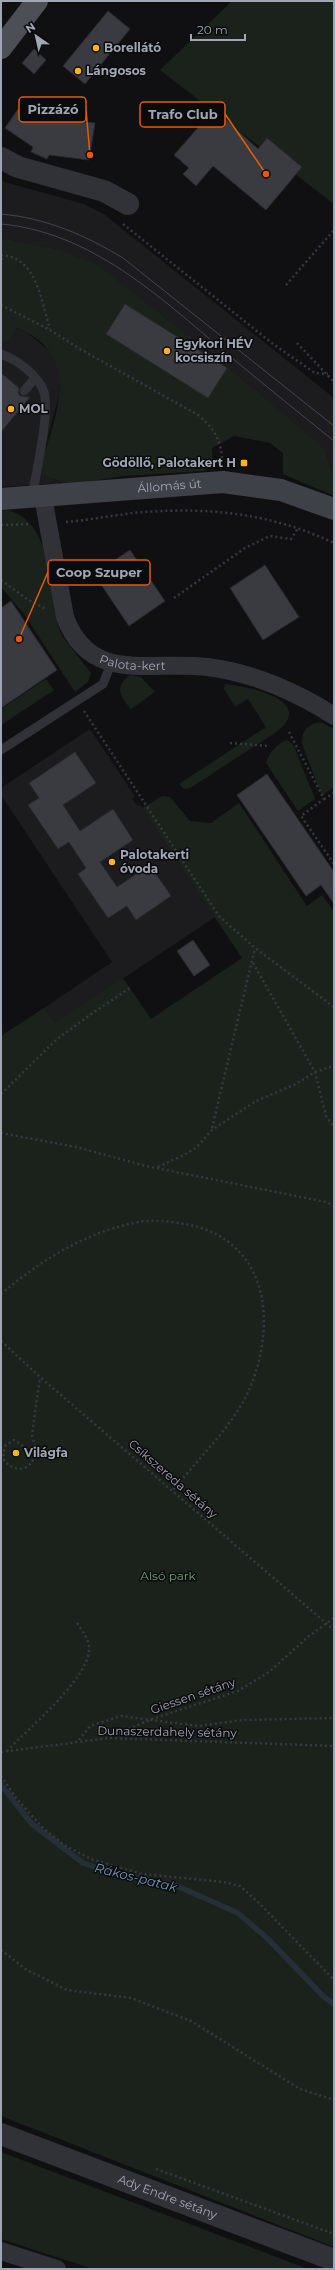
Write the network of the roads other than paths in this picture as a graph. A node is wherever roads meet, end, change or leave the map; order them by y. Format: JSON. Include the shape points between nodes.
{"nodes":[{"id":1,"x":37,"y":1,"type":"edge"},
{"id":2,"x":1,"y":48,"type":"edge"},
{"id":3,"x":1,"y":158,"type":"edge"},
{"id":4,"x":124,"y":213,"type":"road end"},
{"id":5,"x":1,"y":354,"type":"edge"},
{"id":6,"x":35,"y":378,"type":"junction"},
{"id":7,"x":24,"y":391,"type":"dead end"},
{"id":8,"x":37,"y":497,"type":"junction"},
{"id":9,"x":1,"y":499,"type":"edge"},
{"id":10,"x":334,"y":509,"type":"edge"},
{"id":11,"x":112,"y":664,"type":"junction"},
{"id":12,"x":334,"y":716,"type":"edge"},
{"id":13,"x":1,"y":750,"type":"edge"},
{"id":14,"x":1,"y":2134,"type":"edge"},
{"id":15,"x":1,"y":2251,"type":"edge"},
{"id":16,"x":334,"y":2260,"type":"edge"},
{"id":17,"x":57,"y":2269,"type":"edge"}],
"edges":[{"from":1,"to":2,"type":"main road"},
{"from":3,"to":4,"type":"street","via":[[18,167],[104,191]]},
{"from":5,"to":6,"type":"lane","via":[[16,361]]},
{"from":6,"to":7,"type":"lane"},
{"from":6,"to":8,"type":"lane","via":[[43,392],[45,409]]},
{"from":8,"to":9,"type":"main road","name":"Állomás út"},
{"from":8,"to":10,"type":"main road","name":"Állomás út","via":[[223,482],[281,490]]},
{"from":8,"to":11,"type":"street","name":"Palota-kert","via":[[47,524],[64,613],[71,632],[94,657]]},
{"from":11,"to":12,"type":"street","name":"Palota-kert","via":[[207,667],[238,673],[312,702]]},
{"from":11,"to":13,"type":"lane","via":[[103,684]]},
{"from":14,"to":16,"type":"street","name":"Ady Endre sétány"},
{"from":15,"to":17,"type":"street"}]}
